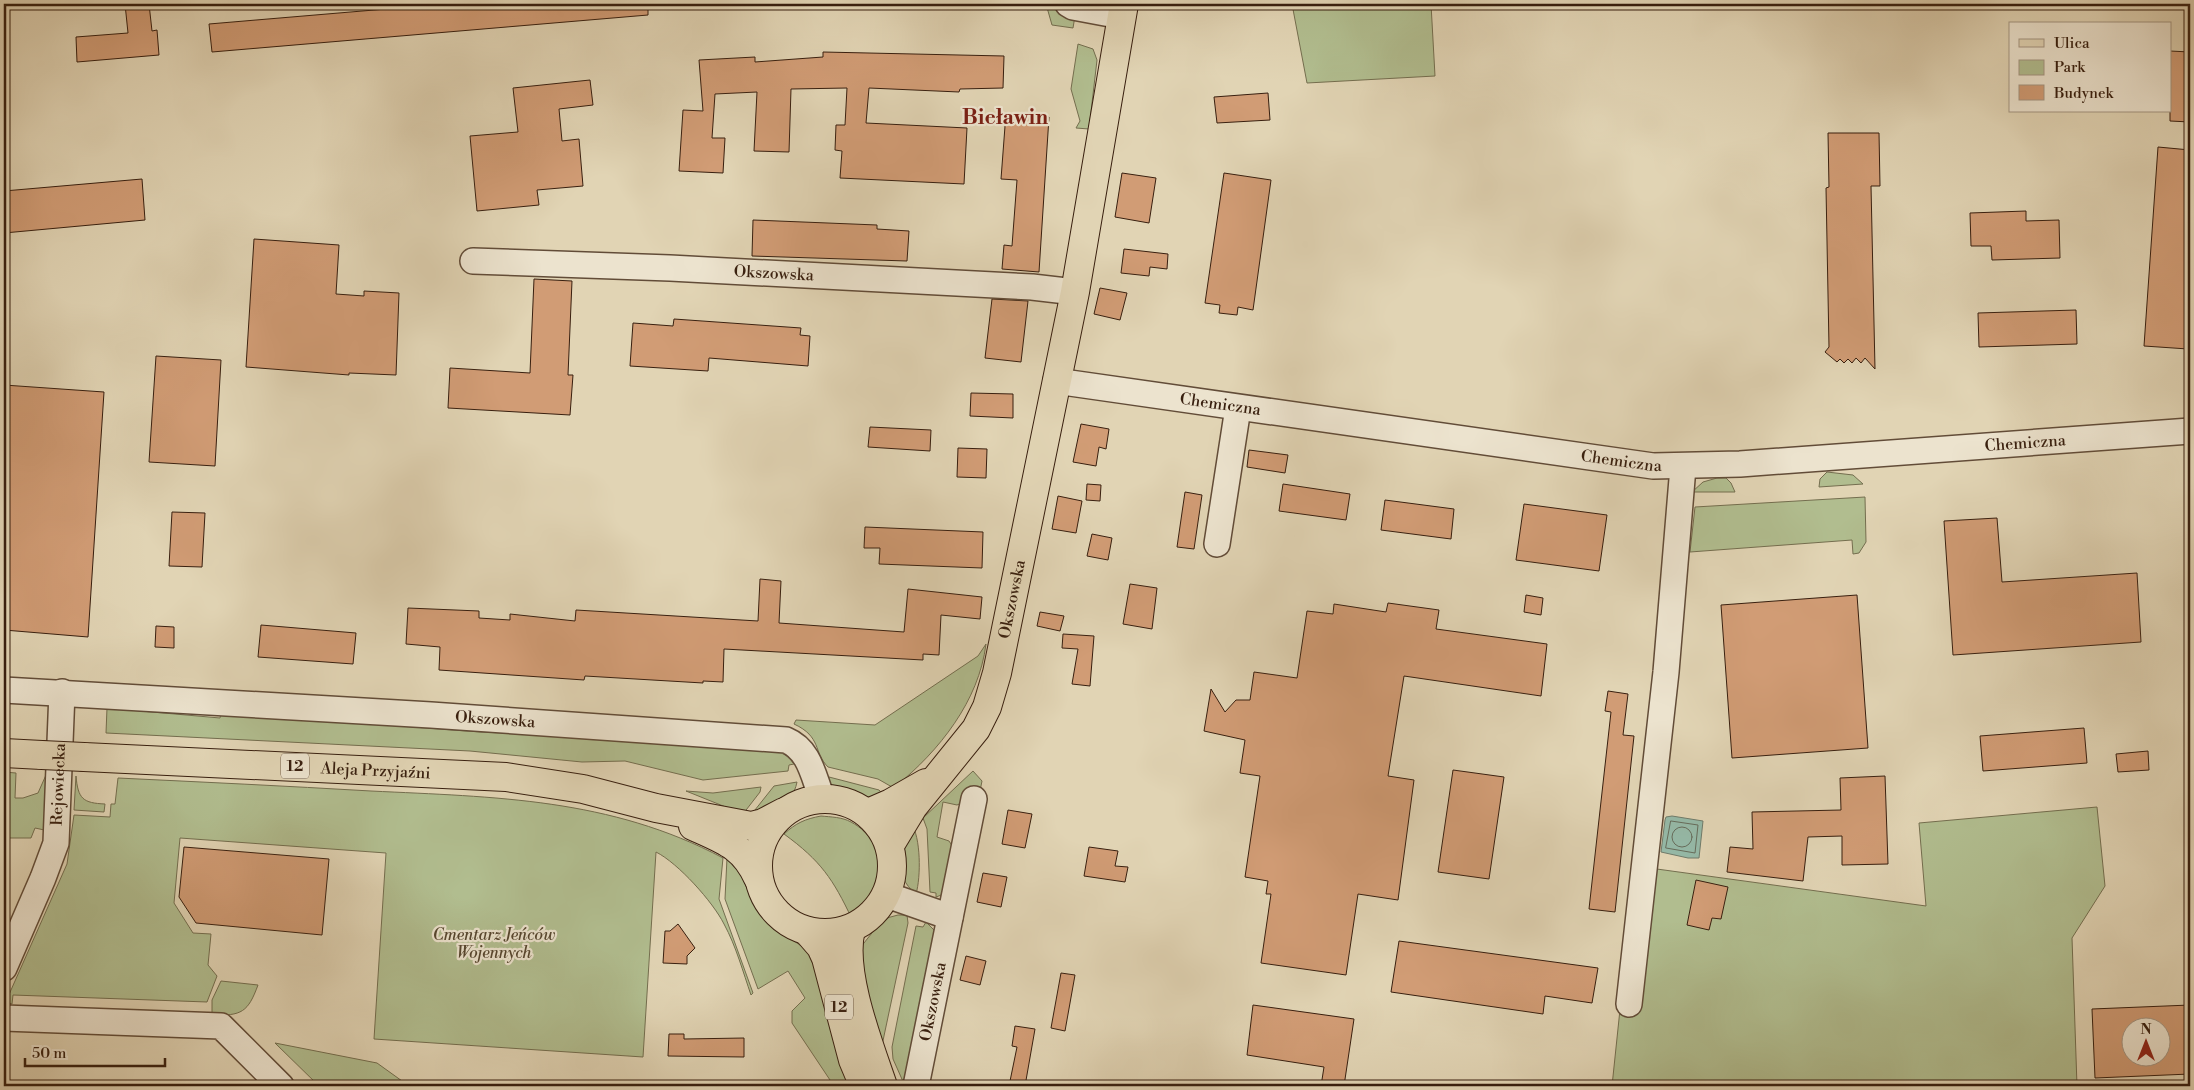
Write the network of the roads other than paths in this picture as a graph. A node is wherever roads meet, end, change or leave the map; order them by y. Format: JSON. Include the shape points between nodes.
{"nodes":[{"id":1,"x":1068,"y":4,"type":"edge"},
{"id":2,"x":1122,"y":10,"type":"edge"},
{"id":3,"x":473,"y":261,"type":"dead end"},
{"id":4,"x":1075,"y":292,"type":"junction"},
{"id":5,"x":1056,"y":382,"type":"junction"},
{"id":6,"x":1238,"y":408,"type":"junction"},
{"id":7,"x":2190,"y":431,"type":"edge"},
{"id":8,"x":1683,"y":467,"type":"junction"},
{"id":9,"x":1217,"y":544,"type":"dead end"},
{"id":10,"x":4,"y":690,"type":"edge"},
{"id":11,"x":62,"y":692,"type":"junction"},
{"id":12,"x":4,"y":753,"type":"edge"},
{"id":13,"x":938,"y":775,"type":"junction"},
{"id":14,"x":974,"y":799,"type":"dead end"},
{"id":15,"x":804,"y":804,"type":"junction"},
{"id":16,"x":656,"y":808,"type":"junction"},
{"id":17,"x":868,"y":813,"type":"junction"},
{"id":18,"x":890,"y":845,"type":"junction"},
{"id":19,"x":758,"y":878,"type":"junction"},
{"id":20,"x":887,"y":895,"type":"junction"},
{"id":21,"x":950,"y":917,"type":"junction"},
{"id":22,"x":851,"y":929,"type":"junction"},
{"id":23,"x":808,"y":932,"type":"junction"},
{"id":24,"x":4,"y":968,"type":"edge"},
{"id":25,"x":1629,"y":1004,"type":"dead end"},
{"id":26,"x":4,"y":1018,"type":"edge"},
{"id":27,"x":281,"y":1086,"type":"edge"},
{"id":28,"x":864,"y":1086,"type":"edge"},
{"id":29,"x":883,"y":1086,"type":"edge"},
{"id":30,"x":916,"y":1086,"type":"edge"}],
"edges":[{"from":1,"to":2,"type":"street","name":"Okszowska"},
{"from":2,"to":4,"type":"main road","name":"Okszowska"},
{"from":3,"to":4,"type":"street","name":"Okszowska","via":[[670,268]]},
{"from":4,"to":5,"type":"main road","name":"Okszowska"},
{"from":5,"to":6,"type":"street","name":"Chemiczna"},
{"from":5,"to":13,"type":"main road","name":"Okszowska","via":[[994,686],[976,729]]},
{"from":6,"to":8,"type":"street","name":"Chemiczna","via":[[1581,458]]},
{"from":6,"to":9,"type":"street"},
{"from":7,"to":8,"type":"street","name":"Chemiczna"},
{"from":8,"to":25,"type":"street","via":[[1666,672]]},
{"from":10,"to":11,"type":"street"},
{"from":11,"to":15,"type":"street","name":"Okszowska","via":[[774,738],[796,744],[808,758],[811,770]]},
{"from":11,"to":24,"type":"street","name":"Rejowiecka","via":[[56,843]]},
{"from":12,"to":16,"type":"main road","name":"Aleja Przyjaźni","number":"12","bridge":true,"via":[[506,777],[583,789]]},
{"from":13,"to":17,"type":"main road","name":"Okszowska"},
{"from":13,"to":18,"type":"main road","name":"Okszowska"},
{"from":14,"to":21,"type":"street","name":"Okszowska"},
{"from":15,"to":16,"type":"main road","name":"Aleja Przyjaźni","number":"12","via":[[751,826]]},
{"from":15,"to":17,"type":"main road","number":"12","via":[[846,801]]},
{"from":15,"to":19,"type":"main road","number":"12","via":[[767,830],[758,853]]},
{"from":16,"to":19,"type":"main road","name":"Aleja Przyjaźni","number":"12","via":[[742,852],[751,861]]},
{"from":17,"to":18,"type":"main road","number":"12","via":[[882,827]]},
{"from":18,"to":20,"type":"main road","number":"12","via":[[893,870]]},
{"from":19,"to":23,"type":"main road","number":"12","via":[[764,896],[775,912]]},
{"from":20,"to":21,"type":"street"},
{"from":20,"to":22,"type":"main road","number":"12","via":[[872,915]]},
{"from":21,"to":30,"type":"street","name":"Okszowska"},
{"from":22,"to":23,"type":"main road","number":"12","via":[[830,934]]},
{"from":22,"to":29,"type":"main road","number":"12","via":[[848,954],[852,978],[868,1043]]},
{"from":23,"to":28,"type":"main road","number":"12","via":[[826,958],[853,1060]]},
{"from":26,"to":27,"type":"street","via":[[221,1026]]}]}
